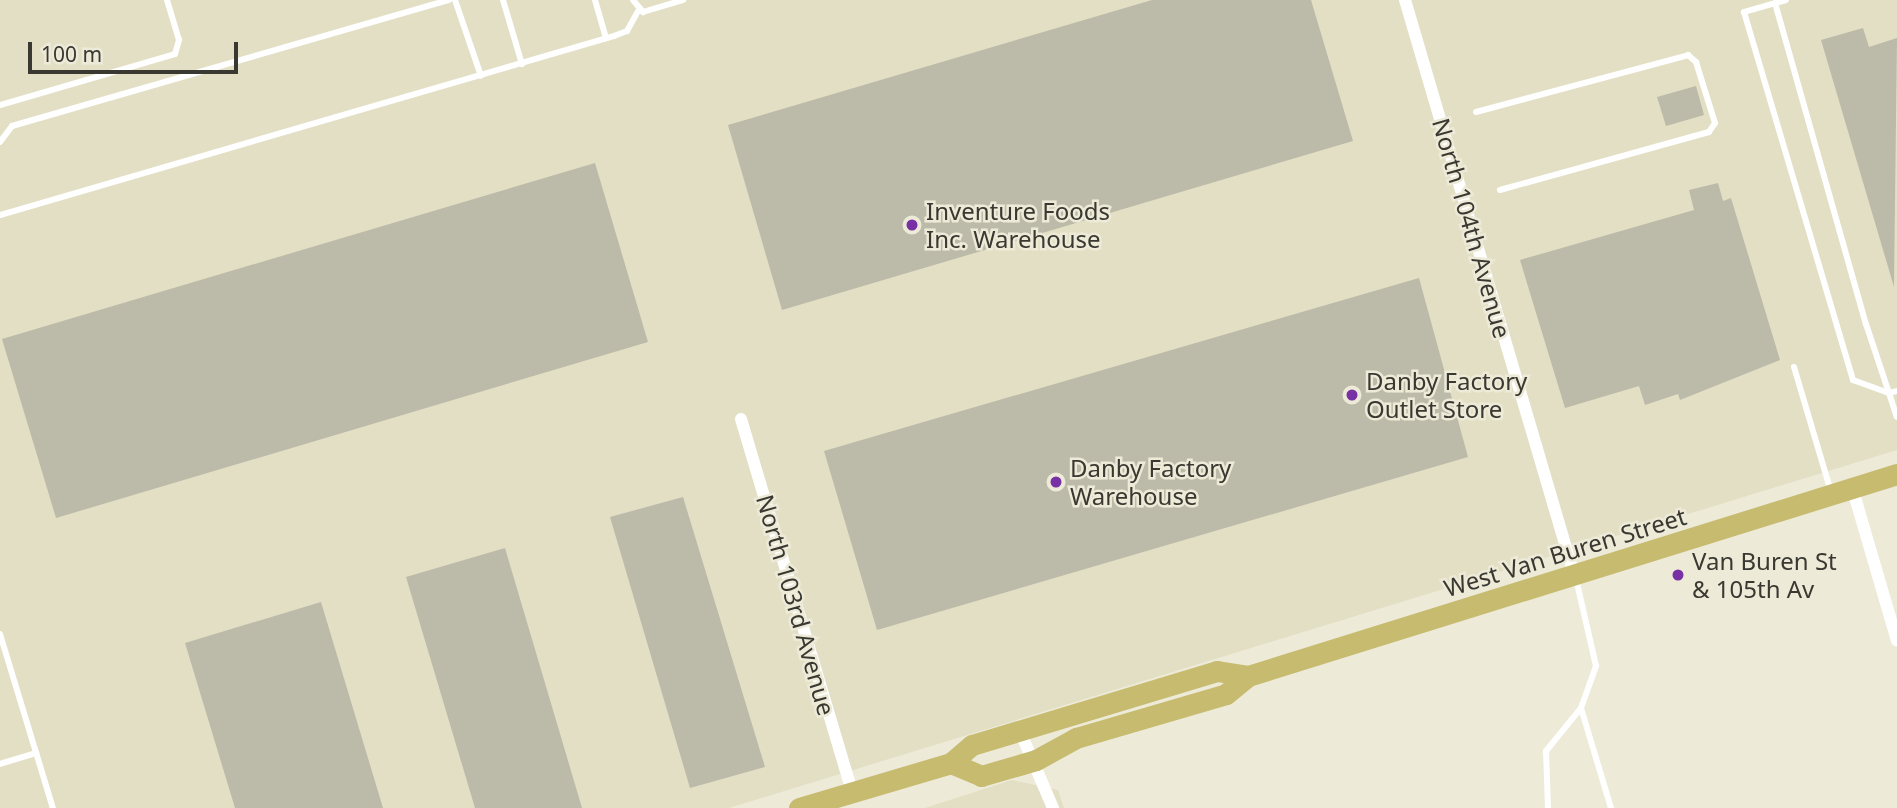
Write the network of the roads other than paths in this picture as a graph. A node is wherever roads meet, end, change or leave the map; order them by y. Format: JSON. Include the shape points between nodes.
{"nodes":[{"id":1,"x":167,"y":0,"type":"edge"},
{"id":2,"x":449,"y":0,"type":"edge"},
{"id":3,"x":455,"y":0,"type":"edge"},
{"id":4,"x":503,"y":0,"type":"edge"},
{"id":5,"x":594,"y":0,"type":"edge"},
{"id":6,"x":633,"y":0,"type":"edge"},
{"id":7,"x":683,"y":0,"type":"edge"},
{"id":8,"x":1405,"y":0,"type":"edge"},
{"id":9,"x":1786,"y":0,"type":"edge"},
{"id":10,"x":1775,"y":3,"type":"junction"},
{"id":11,"x":638,"y":11,"type":"junction"},
{"id":12,"x":606,"y":38,"type":"junction"},
{"id":13,"x":522,"y":64,"type":"junction"},
{"id":14,"x":481,"y":76,"type":"junction"},
{"id":15,"x":0,"y":104,"type":"edge"},
{"id":16,"x":1476,"y":112,"type":"dead end"},
{"id":17,"x":0,"y":142,"type":"edge"},
{"id":18,"x":1500,"y":190,"type":"dead end"},
{"id":19,"x":0,"y":215,"type":"edge"},
{"id":20,"x":1794,"y":367,"type":"dead end"},
{"id":21,"x":1897,"y":391,"type":"edge"},
{"id":22,"x":1889,"y":393,"type":"junction"},
{"id":23,"x":1897,"y":417,"type":"edge"},
{"id":24,"x":741,"y":419,"type":"dead end"},
{"id":25,"x":1897,"y":474,"type":"edge"},
{"id":26,"x":1842,"y":490,"type":"junction"},
{"id":27,"x":1575,"y":578,"type":"junction"},
{"id":28,"x":0,"y":634,"type":"edge"},
{"id":29,"x":1897,"y":641,"type":"edge"},
{"id":30,"x":1248,"y":676,"type":"junction"},
{"id":31,"x":1150,"y":691,"type":"junction"},
{"id":32,"x":1581,"y":708,"type":"junction"},
{"id":33,"x":1020,"y":731,"type":"junction"},
{"id":34,"x":36,"y":753,"type":"junction"},
{"id":35,"x":1036,"y":760,"type":"junction"},
{"id":36,"x":0,"y":764,"type":"edge"},
{"id":37,"x":951,"y":764,"type":"junction"},
{"id":38,"x":852,"y":792,"type":"junction"},
{"id":39,"x":53,"y":808,"type":"edge"},
{"id":40,"x":799,"y":808,"type":"edge"},
{"id":41,"x":1053,"y":808,"type":"edge"},
{"id":42,"x":1548,"y":808,"type":"edge"},
{"id":43,"x":1611,"y":808,"type":"edge"}],
"edges":[{"from":1,"to":15,"type":"lane","via":[[179,40],[175,54]]},
{"from":2,"to":17,"type":"lane","via":[[12,126]]},
{"from":3,"to":14,"type":"lane"},
{"from":4,"to":13,"type":"lane"},
{"from":5,"to":12,"type":"lane"},
{"from":6,"to":11,"type":"lane"},
{"from":7,"to":11,"type":"lane"},
{"from":8,"to":27,"type":"street","name":"North 104th Avenue"},
{"from":9,"to":10,"type":"lane"},
{"from":10,"to":22,"type":"lane"},
{"from":10,"to":22,"type":"lane","via":[[1744,12],[1853,380]]},
{"from":11,"to":12,"type":"lane","via":[[627,31]]},
{"from":12,"to":13,"type":"lane"},
{"from":13,"to":14,"type":"lane"},
{"from":14,"to":19,"type":"lane"},
{"from":16,"to":18,"type":"lane","via":[[1688,55],[1696,62],[1715,123],[1709,132]]},
{"from":20,"to":26,"type":"lane"},
{"from":21,"to":22,"type":"lane"},
{"from":22,"to":23,"type":"lane"},
{"from":24,"to":38,"type":"street","name":"North 103rd Avenue"},
{"from":25,"to":26,"type":"main road","name":"West Van Buren Street"},
{"from":26,"to":27,"type":"main road","name":"West Van Buren Street"},
{"from":26,"to":29,"type":"street"},
{"from":27,"to":30,"type":"main road","name":"West Van Buren Street"},
{"from":27,"to":32,"type":"lane","via":[[1597,650]]},
{"from":28,"to":34,"type":"lane"},
{"from":30,"to":31,"type":"main road","name":"West Van Buren Street","via":[[1217,671]]},
{"from":30,"to":35,"type":"main road","name":"West Van Buren Street","via":[[1226,694],[1076,738]]},
{"from":31,"to":33,"type":"main road","name":"West Van Buren Street"},
{"from":31,"to":35,"type":"main road","via":[[1137,706],[1070,727]]},
{"from":32,"to":42,"type":"lane","via":[[1546,751]]},
{"from":32,"to":43,"type":"lane"},
{"from":33,"to":35,"type":"street"},
{"from":33,"to":37,"type":"main road","name":"West Van Buren Street","via":[[972,745]]},
{"from":34,"to":36,"type":"lane"},
{"from":34,"to":39,"type":"lane"},
{"from":35,"to":37,"type":"main road","name":"West Van Buren Street","via":[[981,776]]},
{"from":35,"to":41,"type":"street"},
{"from":37,"to":38,"type":"main road","name":"West Van Buren Street"},
{"from":38,"to":40,"type":"main road","name":"West Van Buren Street"}]}
